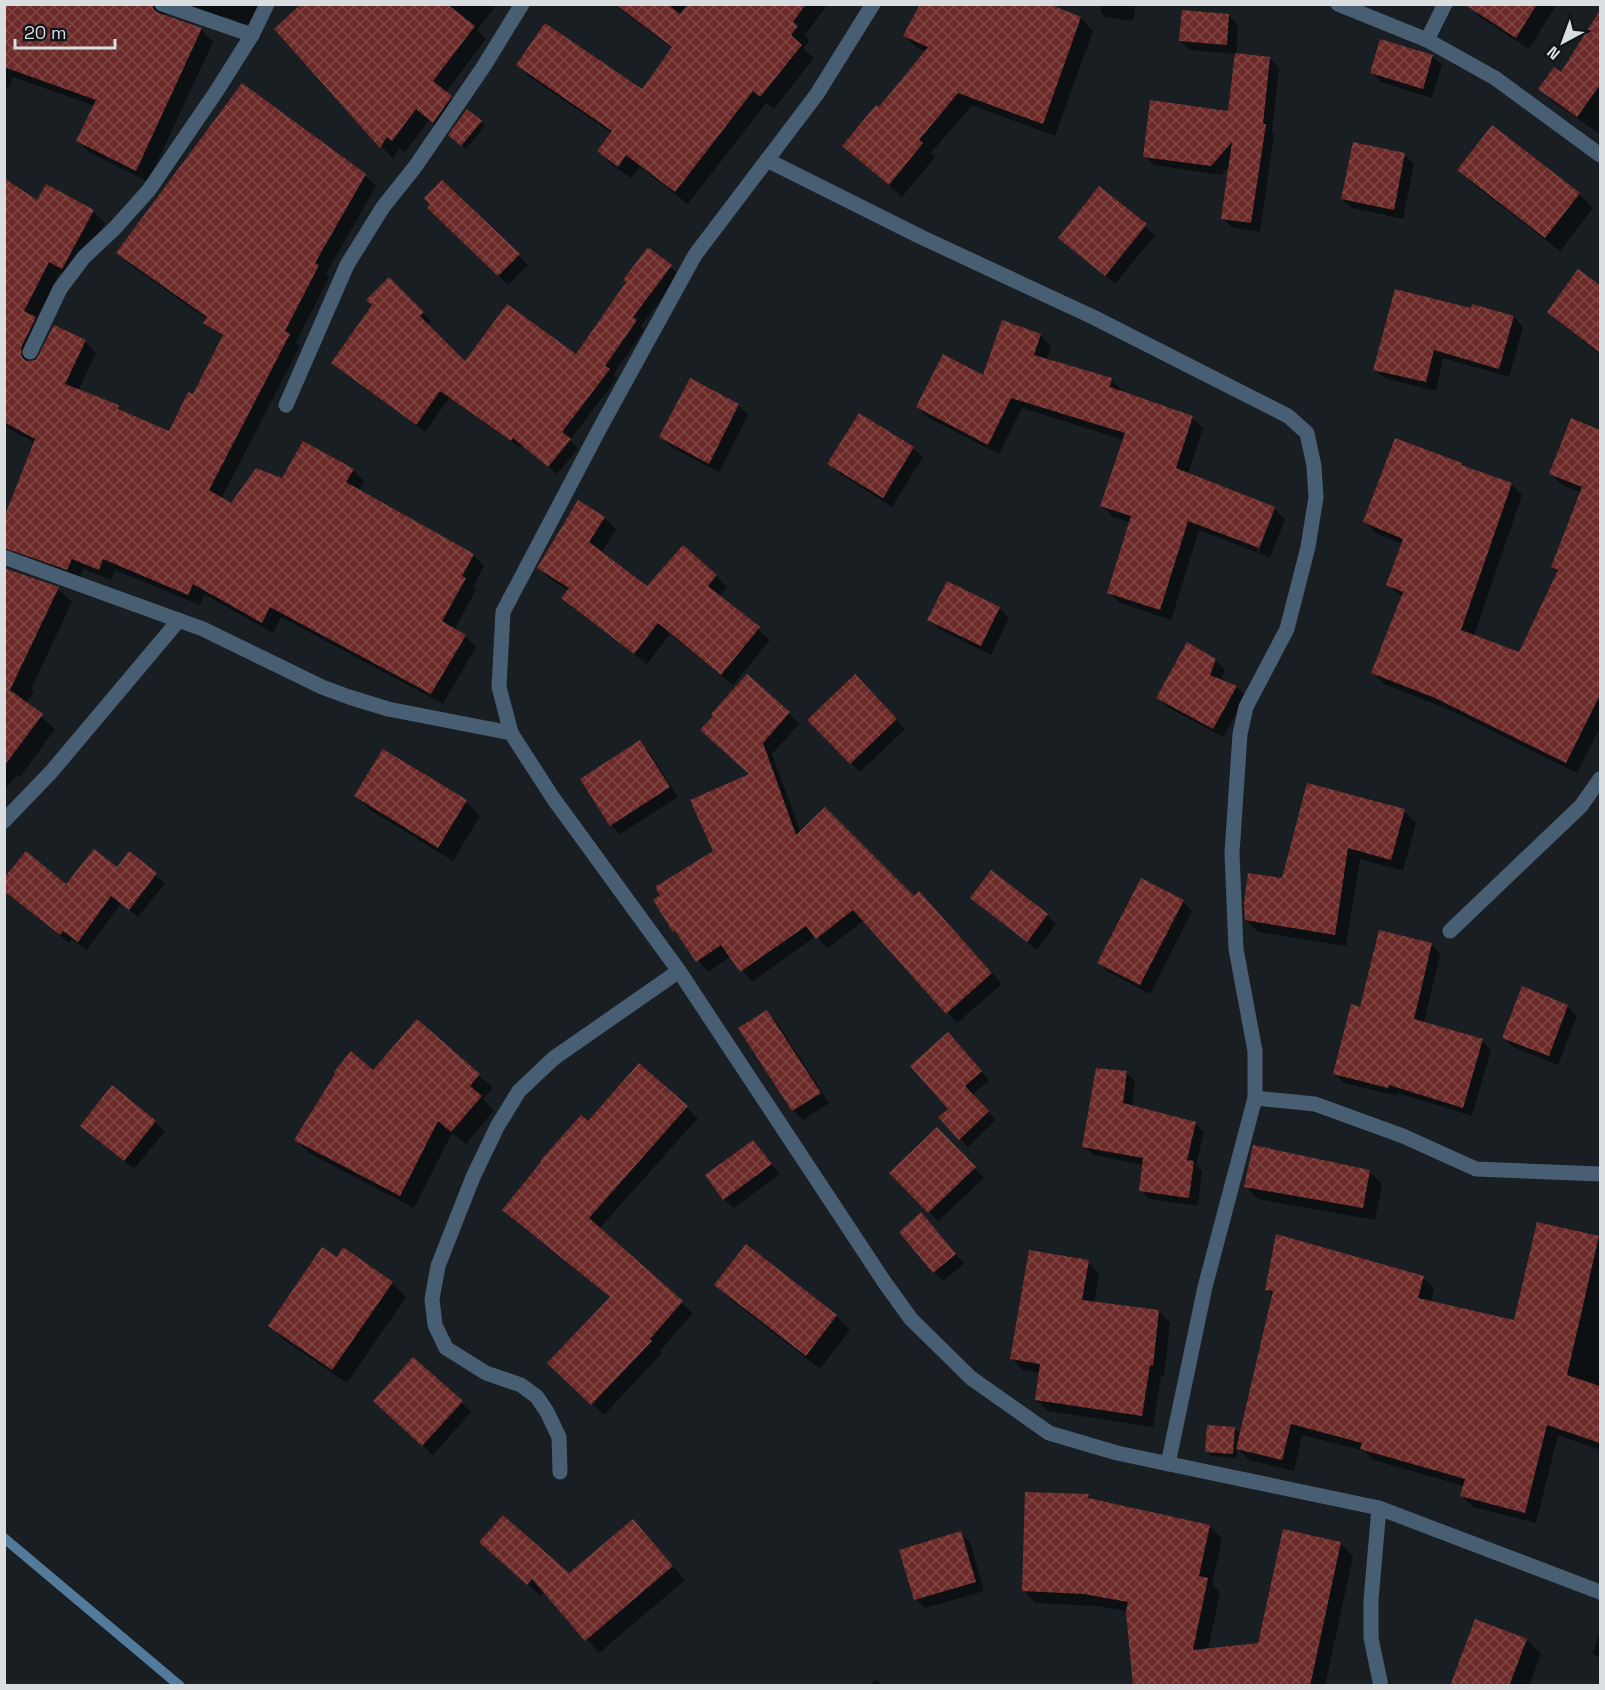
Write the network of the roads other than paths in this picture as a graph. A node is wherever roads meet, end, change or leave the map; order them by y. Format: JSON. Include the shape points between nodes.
{"nodes":[{"id":1,"x":162,"y":4,"type":"edge"},
{"id":2,"x":267,"y":4,"type":"edge"},
{"id":3,"x":522,"y":4,"type":"edge"},
{"id":4,"x":873,"y":4,"type":"edge"},
{"id":5,"x":1338,"y":4,"type":"edge"},
{"id":6,"x":1445,"y":4,"type":"edge"},
{"id":7,"x":252,"y":34,"type":"junction"},
{"id":8,"x":1427,"y":40,"type":"junction"},
{"id":9,"x":1600,"y":155,"type":"edge"},
{"id":10,"x":767,"y":160,"type":"junction"},
{"id":11,"x":30,"y":352,"type":"dead end"},
{"id":12,"x":286,"y":405,"type":"dead end"},
{"id":13,"x":4,"y":558,"type":"edge"},
{"id":14,"x":179,"y":620,"type":"junction"},
{"id":15,"x":511,"y":733,"type":"junction"},
{"id":16,"x":1600,"y":779,"type":"edge"},
{"id":17,"x":4,"y":821,"type":"edge"},
{"id":18,"x":1450,"y":931,"type":"dead end"},
{"id":19,"x":679,"y":971,"type":"junction"},
{"id":20,"x":1255,"y":1098,"type":"junction"},
{"id":21,"x":1600,"y":1174,"type":"edge"},
{"id":22,"x":1168,"y":1464,"type":"junction"},
{"id":23,"x":560,"y":1472,"type":"dead end"},
{"id":24,"x":1379,"y":1508,"type":"junction"},
{"id":25,"x":1600,"y":1592,"type":"edge"},
{"id":26,"x":1381,"y":1686,"type":"edge"}],
"edges":[{"from":1,"to":7,"type":"street"},
{"from":2,"to":7,"type":"street"},
{"from":3,"to":12,"type":"street","via":[[347,265]]},
{"from":4,"to":10,"type":"street","via":[[817,94]]},
{"from":5,"to":8,"type":"street"},
{"from":6,"to":8,"type":"street"},
{"from":7,"to":11,"type":"street","via":[[149,190],[84,257],[60,289]]},
{"from":8,"to":9,"type":"street","via":[[1495,78]]},
{"from":10,"to":15,"type":"street","via":[[696,255],[503,612],[499,687]]},
{"from":10,"to":20,"type":"street","via":[[1093,317],[1288,416],[1307,433],[1316,497],[1308,547],[1287,629],[1246,707],[1240,734],[1233,899],[1236,949],[1255,1051]]},
{"from":13,"to":14,"type":"street"},
{"from":14,"to":15,"type":"street","via":[[349,697],[388,709]]},
{"from":14,"to":17,"type":"street","via":[[52,771]]},
{"from":15,"to":19,"type":"street","via":[[553,798]]},
{"from":16,"to":18,"type":"street","via":[[1581,806]]},
{"from":19,"to":22,"type":"street","via":[[911,1319],[972,1378],[1049,1433]]},
{"from":19,"to":23,"type":"street","via":[[554,1058],[519,1091],[473,1177],[438,1266],[432,1299],[435,1325],[446,1348],[486,1373],[521,1385],[537,1397],[559,1437]]},
{"from":20,"to":21,"type":"street","via":[[1315,1104],[1403,1136],[1476,1169]]},
{"from":20,"to":22,"type":"street","via":[[1205,1287]]},
{"from":22,"to":24,"type":"street"},
{"from":24,"to":25,"type":"street"},
{"from":24,"to":26,"type":"street","via":[[1371,1638]]}]}
